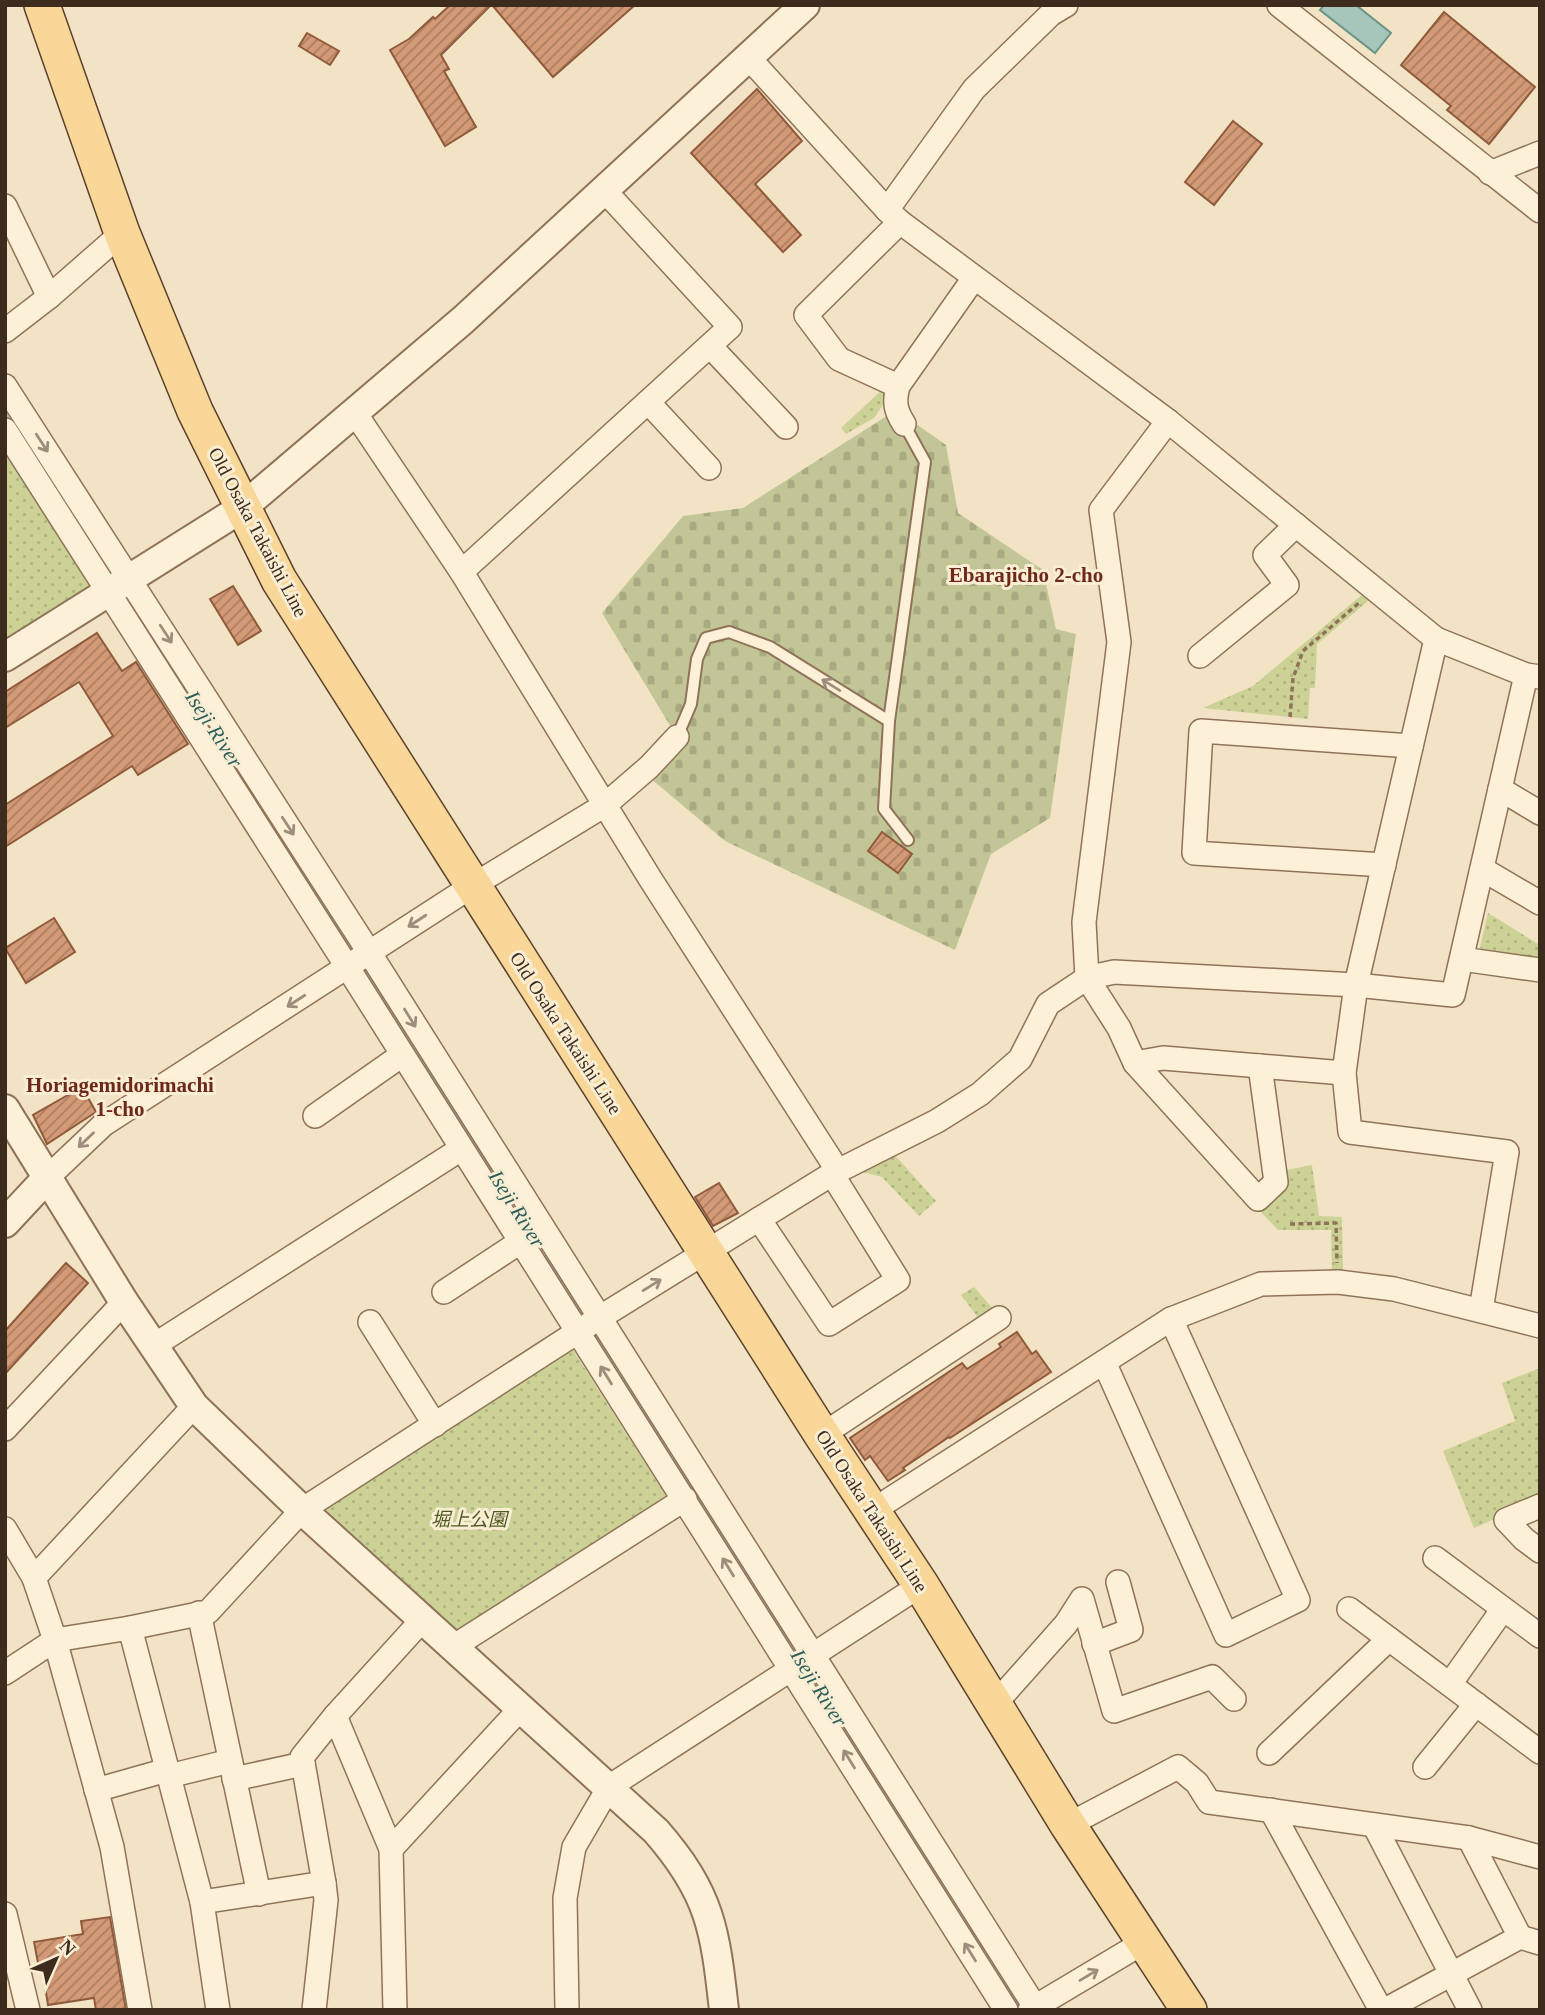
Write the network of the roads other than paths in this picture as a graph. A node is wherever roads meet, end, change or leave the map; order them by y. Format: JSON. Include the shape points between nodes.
{"nodes":[{"id":1,"x":42,"y":5,"type":"edge"},
{"id":2,"x":1066,"y":5,"type":"edge"},
{"id":3,"x":1279,"y":5,"type":"edge"},
{"id":4,"x":802,"y":6,"type":"edge"},
{"id":5,"x":748,"y":57,"type":"junction"},
{"id":6,"x":1540,"y":153,"type":"edge"},
{"id":7,"x":1490,"y":173,"type":"junction"},
{"id":8,"x":604,"y":190,"type":"junction"},
{"id":9,"x":5,"y":206,"type":"edge"},
{"id":10,"x":1540,"y":211,"type":"edge"},
{"id":11,"x":894,"y":216,"type":"junction"},
{"id":12,"x":122,"y":233,"type":"junction"},
{"id":13,"x":974,"y":278,"type":"junction"},
{"id":14,"x":49,"y":297,"type":"junction"},
{"id":15,"x":5,"y":331,"type":"edge"},
{"id":16,"x":710,"y":346,"type":"junction"},
{"id":17,"x":5,"y":386,"type":"edge"},
{"id":18,"x":898,"y":386,"type":"junction"},
{"id":19,"x":648,"y":402,"type":"junction"},
{"id":20,"x":355,"y":413,"type":"junction"},
{"id":21,"x":1168,"y":421,"type":"junction"},
{"id":22,"x":904,"y":424,"type":"joint"},
{"id":23,"x":786,"y":427,"type":"dead end"},
{"id":24,"x":5,"y":430,"type":"edge"},
{"id":25,"x":709,"y":468,"type":"dead end"},
{"id":26,"x":242,"y":508,"type":"junction"},
{"id":27,"x":1296,"y":525,"type":"junction"},
{"id":28,"x":461,"y":571,"type":"junction"},
{"id":29,"x":119,"y":585,"type":"junction"},
{"id":30,"x":1436,"y":639,"type":"junction"},
{"id":31,"x":1200,"y":656,"type":"dead end"},
{"id":32,"x":5,"y":657,"type":"edge"},
{"id":33,"x":1533,"y":676,"type":"edge"},
{"id":34,"x":889,"y":721,"type":"junction"},
{"id":35,"x":677,"y":737,"type":"joint"},
{"id":36,"x":1411,"y":746,"type":"junction"},
{"id":37,"x":1500,"y":789,"type":"junction"},
{"id":38,"x":605,"y":805,"type":"junction"},
{"id":39,"x":1540,"y":813,"type":"edge"},
{"id":40,"x":908,"y":840,"type":"dead end"},
{"id":41,"x":1384,"y":865,"type":"junction"},
{"id":42,"x":1482,"y":869,"type":"junction"},
{"id":43,"x":472,"y":886,"type":"junction"},
{"id":44,"x":1540,"y":903,"type":"edge"},
{"id":45,"x":1462,"y":959,"type":"junction"},
{"id":46,"x":358,"y":960,"type":"junction"},
{"id":47,"x":1540,"y":970,"type":"edge"},
{"id":48,"x":1087,"y":978,"type":"junction"},
{"id":49,"x":1356,"y":985,"type":"junction"},
{"id":50,"x":402,"y":1055,"type":"junction"},
{"id":51,"x":1135,"y":1063,"type":"junction"},
{"id":52,"x":1260,"y":1066,"type":"junction"},
{"id":53,"x":1344,"y":1073,"type":"junction"},
{"id":54,"x":5,"y":1110,"type":"edge"},
{"id":55,"x":315,"y":1116,"type":"dead end"},
{"id":56,"x":461,"y":1149,"type":"junction"},
{"id":57,"x":835,"y":1172,"type":"junction"},
{"id":58,"x":47,"y":1178,"type":"junction"},
{"id":59,"x":759,"y":1219,"type":"junction"},
{"id":60,"x":5,"y":1223,"type":"edge"},
{"id":61,"x":520,"y":1241,"type":"junction"},
{"id":62,"x":707,"y":1251,"type":"junction"},
{"id":63,"x":444,"y":1292,"type":"dead end"},
{"id":64,"x":124,"y":1302,"type":"junction"},
{"id":65,"x":1481,"y":1310,"type":"junction"},
{"id":66,"x":999,"y":1318,"type":"dead end"},
{"id":67,"x":1171,"y":1319,"type":"junction"},
{"id":68,"x":370,"y":1322,"type":"dead end"},
{"id":69,"x":589,"y":1325,"type":"junction"},
{"id":70,"x":1540,"y":1326,"type":"edge"},
{"id":71,"x":153,"y":1346,"type":"junction"},
{"id":72,"x":1104,"y":1362,"type":"junction"},
{"id":73,"x":194,"y":1406,"type":"junction"},
{"id":74,"x":435,"y":1425,"type":"junction"},
{"id":75,"x":5,"y":1429,"type":"edge"},
{"id":76,"x":822,"y":1435,"type":"junction"},
{"id":77,"x":685,"y":1499,"type":"junction"},
{"id":78,"x":1540,"y":1506,"type":"edge"},
{"id":79,"x":302,"y":1510,"type":"junction"},
{"id":80,"x":872,"y":1511,"type":"junction"},
{"id":81,"x":5,"y":1528,"type":"edge"},
{"id":82,"x":1540,"y":1551,"type":"edge"},
{"id":83,"x":1435,"y":1558,"type":"dead end"},
{"id":84,"x":34,"y":1578,"type":"junction"},
{"id":85,"x":1118,"y":1582,"type":"dead end"},
{"id":86,"x":921,"y":1585,"type":"junction"},
{"id":87,"x":1349,"y":1609,"type":"dead end"},
{"id":88,"x":1503,"y":1609,"type":"junction"},
{"id":89,"x":199,"y":1613,"type":"junction"},
{"id":90,"x":423,"y":1619,"type":"junction"},
{"id":91,"x":130,"y":1628,"type":"junction"},
{"id":92,"x":1540,"y":1636,"type":"edge"},
{"id":93,"x":1389,"y":1639,"type":"junction"},
{"id":94,"x":55,"y":1640,"type":"junction"},
{"id":95,"x":1094,"y":1644,"type":"junction"},
{"id":96,"x":453,"y":1647,"type":"junction"},
{"id":97,"x":802,"y":1662,"type":"junction"},
{"id":98,"x":5,"y":1672,"type":"edge"},
{"id":99,"x":1450,"y":1684,"type":"junction"},
{"id":100,"x":1234,"y":1699,"type":"dead end"},
{"id":101,"x":1476,"y":1704,"type":"junction"},
{"id":102,"x":994,"y":1705,"type":"junction"},
{"id":103,"x":520,"y":1709,"type":"junction"},
{"id":104,"x":335,"y":1716,"type":"junction"},
{"id":105,"x":1540,"y":1752,"type":"edge"},
{"id":106,"x":1269,"y":1753,"type":"dead end"},
{"id":107,"x":303,"y":1764,"type":"junction"},
{"id":108,"x":1425,"y":1767,"type":"dead end"},
{"id":109,"x":232,"y":1770,"type":"junction"},
{"id":110,"x":168,"y":1773,"type":"junction"},
{"id":111,"x":609,"y":1787,"type":"junction"},
{"id":112,"x":96,"y":1790,"type":"junction"},
{"id":113,"x":1271,"y":1810,"type":"junction"},
{"id":114,"x":1068,"y":1825,"type":"junction"},
{"id":115,"x":1374,"y":1825,"type":"junction"},
{"id":116,"x":1469,"y":1838,"type":"junction"},
{"id":117,"x":391,"y":1849,"type":"junction"},
{"id":118,"x":1540,"y":1857,"type":"edge"},
{"id":119,"x":324,"y":1883,"type":"junction"},
{"id":120,"x":259,"y":1894,"type":"junction"},
{"id":121,"x":202,"y":1902,"type":"junction"},
{"id":122,"x":5,"y":1914,"type":"edge"},
{"id":123,"x":1530,"y":1940,"type":"edge"},
{"id":124,"x":1144,"y":1942,"type":"junction"},
{"id":125,"x":1452,"y":1975,"type":"junction"},
{"id":126,"x":1034,"y":2008,"type":"edge"},
{"id":127,"x":28,"y":2010,"type":"edge"},
{"id":128,"x":140,"y":2010,"type":"edge"},
{"id":129,"x":218,"y":2010,"type":"edge"},
{"id":130,"x":314,"y":2010,"type":"edge"},
{"id":131,"x":395,"y":2010,"type":"edge"},
{"id":132,"x":567,"y":2010,"type":"edge"},
{"id":133,"x":724,"y":2010,"type":"edge"},
{"id":134,"x":1006,"y":2010,"type":"edge"},
{"id":135,"x":1189,"y":2010,"type":"edge"},
{"id":136,"x":1383,"y":2010,"type":"edge"},
{"id":137,"x":1470,"y":2010,"type":"edge"}],
"edges":[{"from":1,"to":12,"type":"main road","name":"Old Osaka Takaishi Line"},
{"from":2,"to":11,"type":"street","via":[[974,89]]},
{"from":3,"to":7,"type":"street"},
{"from":4,"to":5,"type":"street"},
{"from":5,"to":8,"type":"street"},
{"from":5,"to":11,"type":"street"},
{"from":6,"to":7,"type":"street"},
{"from":7,"to":10,"type":"street"},
{"from":8,"to":16,"type":"street","via":[[730,327]]},
{"from":8,"to":20,"type":"street"},
{"from":9,"to":14,"type":"street"},
{"from":11,"to":13,"type":"street"},
{"from":11,"to":18,"type":"street","via":[[806,315],[839,359]]},
{"from":12,"to":14,"type":"street"},
{"from":12,"to":26,"type":"main road","name":"Old Osaka Takaishi Line","via":[[195,411]]},
{"from":13,"to":18,"type":"street"},
{"from":13,"to":21,"type":"street"},
{"from":14,"to":15,"type":"street"},
{"from":16,"to":19,"type":"street"},
{"from":16,"to":23,"type":"street"},
{"from":17,"to":29,"type":"street","one_way":true},
{"from":18,"to":22,"type":"street","via":[[896,410]]},
{"from":19,"to":25,"type":"street"},
{"from":19,"to":28,"type":"street"},
{"from":20,"to":26,"type":"street"},
{"from":20,"to":28,"type":"street"},
{"from":21,"to":27,"type":"street"},
{"from":21,"to":48,"type":"street","via":[[1101,510],[1119,642],[1084,922]]},
{"from":22,"to":34,"type":"lane","via":[[925,462]]},
{"from":24,"to":29,"type":"street"},
{"from":26,"to":29,"type":"street"},
{"from":26,"to":43,"type":"main road","name":"Old Osaka Takaishi Line","via":[[279,580]]},
{"from":27,"to":30,"type":"street"},
{"from":27,"to":31,"type":"street","via":[[1265,555],[1287,586]]},
{"from":28,"to":38,"type":"street"},
{"from":29,"to":32,"type":"street"},
{"from":29,"to":46,"type":"street"},
{"from":30,"to":33,"type":"street"},
{"from":30,"to":36,"type":"street"},
{"from":33,"to":37,"type":"street"},
{"from":34,"to":35,"type":"lane","one_way":true,"via":[[770,647],[729,632],[706,638],[696,659],[691,704]]},
{"from":34,"to":40,"type":"lane","via":[[884,809]]},
{"from":35,"to":38,"type":"street"},
{"from":36,"to":41,"type":"street"},
{"from":36,"to":41,"type":"street","via":[[1201,731],[1194,853]]},
{"from":37,"to":39,"type":"street"},
{"from":37,"to":42,"type":"street"},
{"from":38,"to":43,"type":"street"},
{"from":38,"to":57,"type":"street"},
{"from":41,"to":49,"type":"street"},
{"from":42,"to":44,"type":"street"},
{"from":42,"to":45,"type":"street"},
{"from":43,"to":46,"type":"street","one_way":true},
{"from":43,"to":62,"type":"main road","name":"Old Osaka Takaishi Line"},
{"from":45,"to":47,"type":"street"},
{"from":45,"to":49,"type":"street","via":[[1453,995]]},
{"from":46,"to":50,"type":"street"},
{"from":46,"to":58,"type":"street","one_way":true,"via":[[104,1124]]},
{"from":46,"to":69,"type":"street","one_way":true},
{"from":48,"to":49,"type":"street","via":[[1114,972]]},
{"from":48,"to":51,"type":"street"},
{"from":48,"to":57,"type":"street","via":[[1048,1004],[1020,1059],[980,1094]]},
{"from":49,"to":53,"type":"street"},
{"from":50,"to":55,"type":"street"},
{"from":50,"to":56,"type":"street"},
{"from":51,"to":52,"type":"street","via":[[1163,1058]]},
{"from":51,"to":52,"type":"street","via":[[1258,1199],[1276,1182]]},
{"from":52,"to":53,"type":"street"},
{"from":53,"to":65,"type":"street","via":[[1350,1132],[1507,1152]]},
{"from":54,"to":58,"type":"street"},
{"from":56,"to":61,"type":"street"},
{"from":56,"to":71,"type":"street"},
{"from":57,"to":59,"type":"street"},
{"from":57,"to":59,"type":"street","via":[[898,1280],[829,1324]]},
{"from":58,"to":60,"type":"street"},
{"from":58,"to":64,"type":"street"},
{"from":59,"to":62,"type":"street"},
{"from":61,"to":63,"type":"street"},
{"from":61,"to":69,"type":"street"},
{"from":69,"to":62,"type":"street","one_way":true},
{"from":62,"to":76,"type":"main road","name":"Old Osaka Takaishi Line"},
{"from":64,"to":71,"type":"street"},
{"from":64,"to":75,"type":"street"},
{"from":65,"to":67,"type":"street","via":[[1394,1289],[1338,1282],[1261,1284]]},
{"from":65,"to":70,"type":"street"},
{"from":66,"to":76,"type":"street"},
{"from":67,"to":72,"type":"street"},
{"from":67,"to":72,"type":"street","via":[[1298,1600],[1226,1635]]},
{"from":68,"to":74,"type":"street"},
{"from":69,"to":74,"type":"street"},
{"from":77,"to":69,"type":"street","one_way":true},
{"from":69,"to":97,"type":"street"},
{"from":71,"to":73,"type":"street"},
{"from":72,"to":80,"type":"street"},
{"from":73,"to":79,"type":"street"},
{"from":73,"to":84,"type":"street"},
{"from":74,"to":79,"type":"street"},
{"from":76,"to":80,"type":"main road","name":"Old Osaka Takaishi Line"},
{"from":77,"to":96,"type":"street"},
{"from":97,"to":77,"type":"street","one_way":true},
{"from":78,"to":82,"type":"street","via":[[1506,1520]]},
{"from":79,"to":89,"type":"street","via":[[208,1612]]},
{"from":79,"to":90,"type":"street"},
{"from":80,"to":86,"type":"main road","name":"Old Osaka Takaishi Line"},
{"from":81,"to":84,"type":"street"},
{"from":83,"to":88,"type":"street"},
{"from":84,"to":94,"type":"street"},
{"from":85,"to":95,"type":"street","via":[[1131,1630]]},
{"from":86,"to":97,"type":"street"},
{"from":86,"to":102,"type":"main road","name":"Old Osaka Takaishi Line"},
{"from":87,"to":93,"type":"street"},
{"from":88,"to":92,"type":"street"},
{"from":88,"to":99,"type":"street"},
{"from":89,"to":91,"type":"street"},
{"from":89,"to":109,"type":"street"},
{"from":90,"to":96,"type":"street"},
{"from":90,"to":104,"type":"street"},
{"from":91,"to":94,"type":"street"},
{"from":91,"to":110,"type":"street"},
{"from":93,"to":99,"type":"street"},
{"from":93,"to":106,"type":"street"},
{"from":94,"to":98,"type":"street"},
{"from":94,"to":112,"type":"street"},
{"from":95,"to":100,"type":"street","via":[[1114,1711],[1212,1677]]},
{"from":95,"to":102,"type":"street","via":[[1082,1599],[1066,1624]]},
{"from":96,"to":103,"type":"street"},
{"from":97,"to":111,"type":"street"},
{"from":97,"to":126,"type":"street"},
{"from":134,"to":97,"type":"street","one_way":true},
{"from":99,"to":101,"type":"street"},
{"from":101,"to":105,"type":"street"},
{"from":101,"to":108,"type":"street"},
{"from":102,"to":114,"type":"main road","name":"Old Osaka Takaishi Line"},
{"from":103,"to":111,"type":"street"},
{"from":103,"to":117,"type":"street"},
{"from":104,"to":107,"type":"street","via":[[302,1757]]},
{"from":104,"to":117,"type":"street"},
{"from":107,"to":109,"type":"street"},
{"from":107,"to":119,"type":"street"},
{"from":109,"to":110,"type":"street"},
{"from":109,"to":120,"type":"street"},
{"from":110,"to":112,"type":"street"},
{"from":110,"to":121,"type":"street"},
{"from":111,"to":132,"type":"street","via":[[574,1847],[565,1898]]},
{"from":111,"to":133,"type":"street","via":[[656,1831],[696,1884],[716,1942]]},
{"from":112,"to":128,"type":"street","via":[[111,1847]]},
{"from":113,"to":114,"type":"street","via":[[1209,1802],[1197,1783],[1178,1767]]},
{"from":113,"to":115,"type":"street"},
{"from":113,"to":136,"type":"street"},
{"from":114,"to":124,"type":"main road","name":"Old Osaka Takaishi Line"},
{"from":115,"to":116,"type":"street"},
{"from":115,"to":125,"type":"street"},
{"from":116,"to":118,"type":"street"},
{"from":116,"to":123,"type":"street"},
{"from":117,"to":131,"type":"street"},
{"from":119,"to":120,"type":"street"},
{"from":119,"to":130,"type":"street"},
{"from":120,"to":121,"type":"street"},
{"from":121,"to":129,"type":"street"},
{"from":122,"to":127,"type":"street"},
{"from":123,"to":125,"type":"street"},
{"from":126,"to":124,"type":"street","one_way":true},
{"from":124,"to":135,"type":"main road","name":"Old Osaka Takaishi Line"},
{"from":125,"to":136,"type":"street"},
{"from":125,"to":137,"type":"street"}]}
